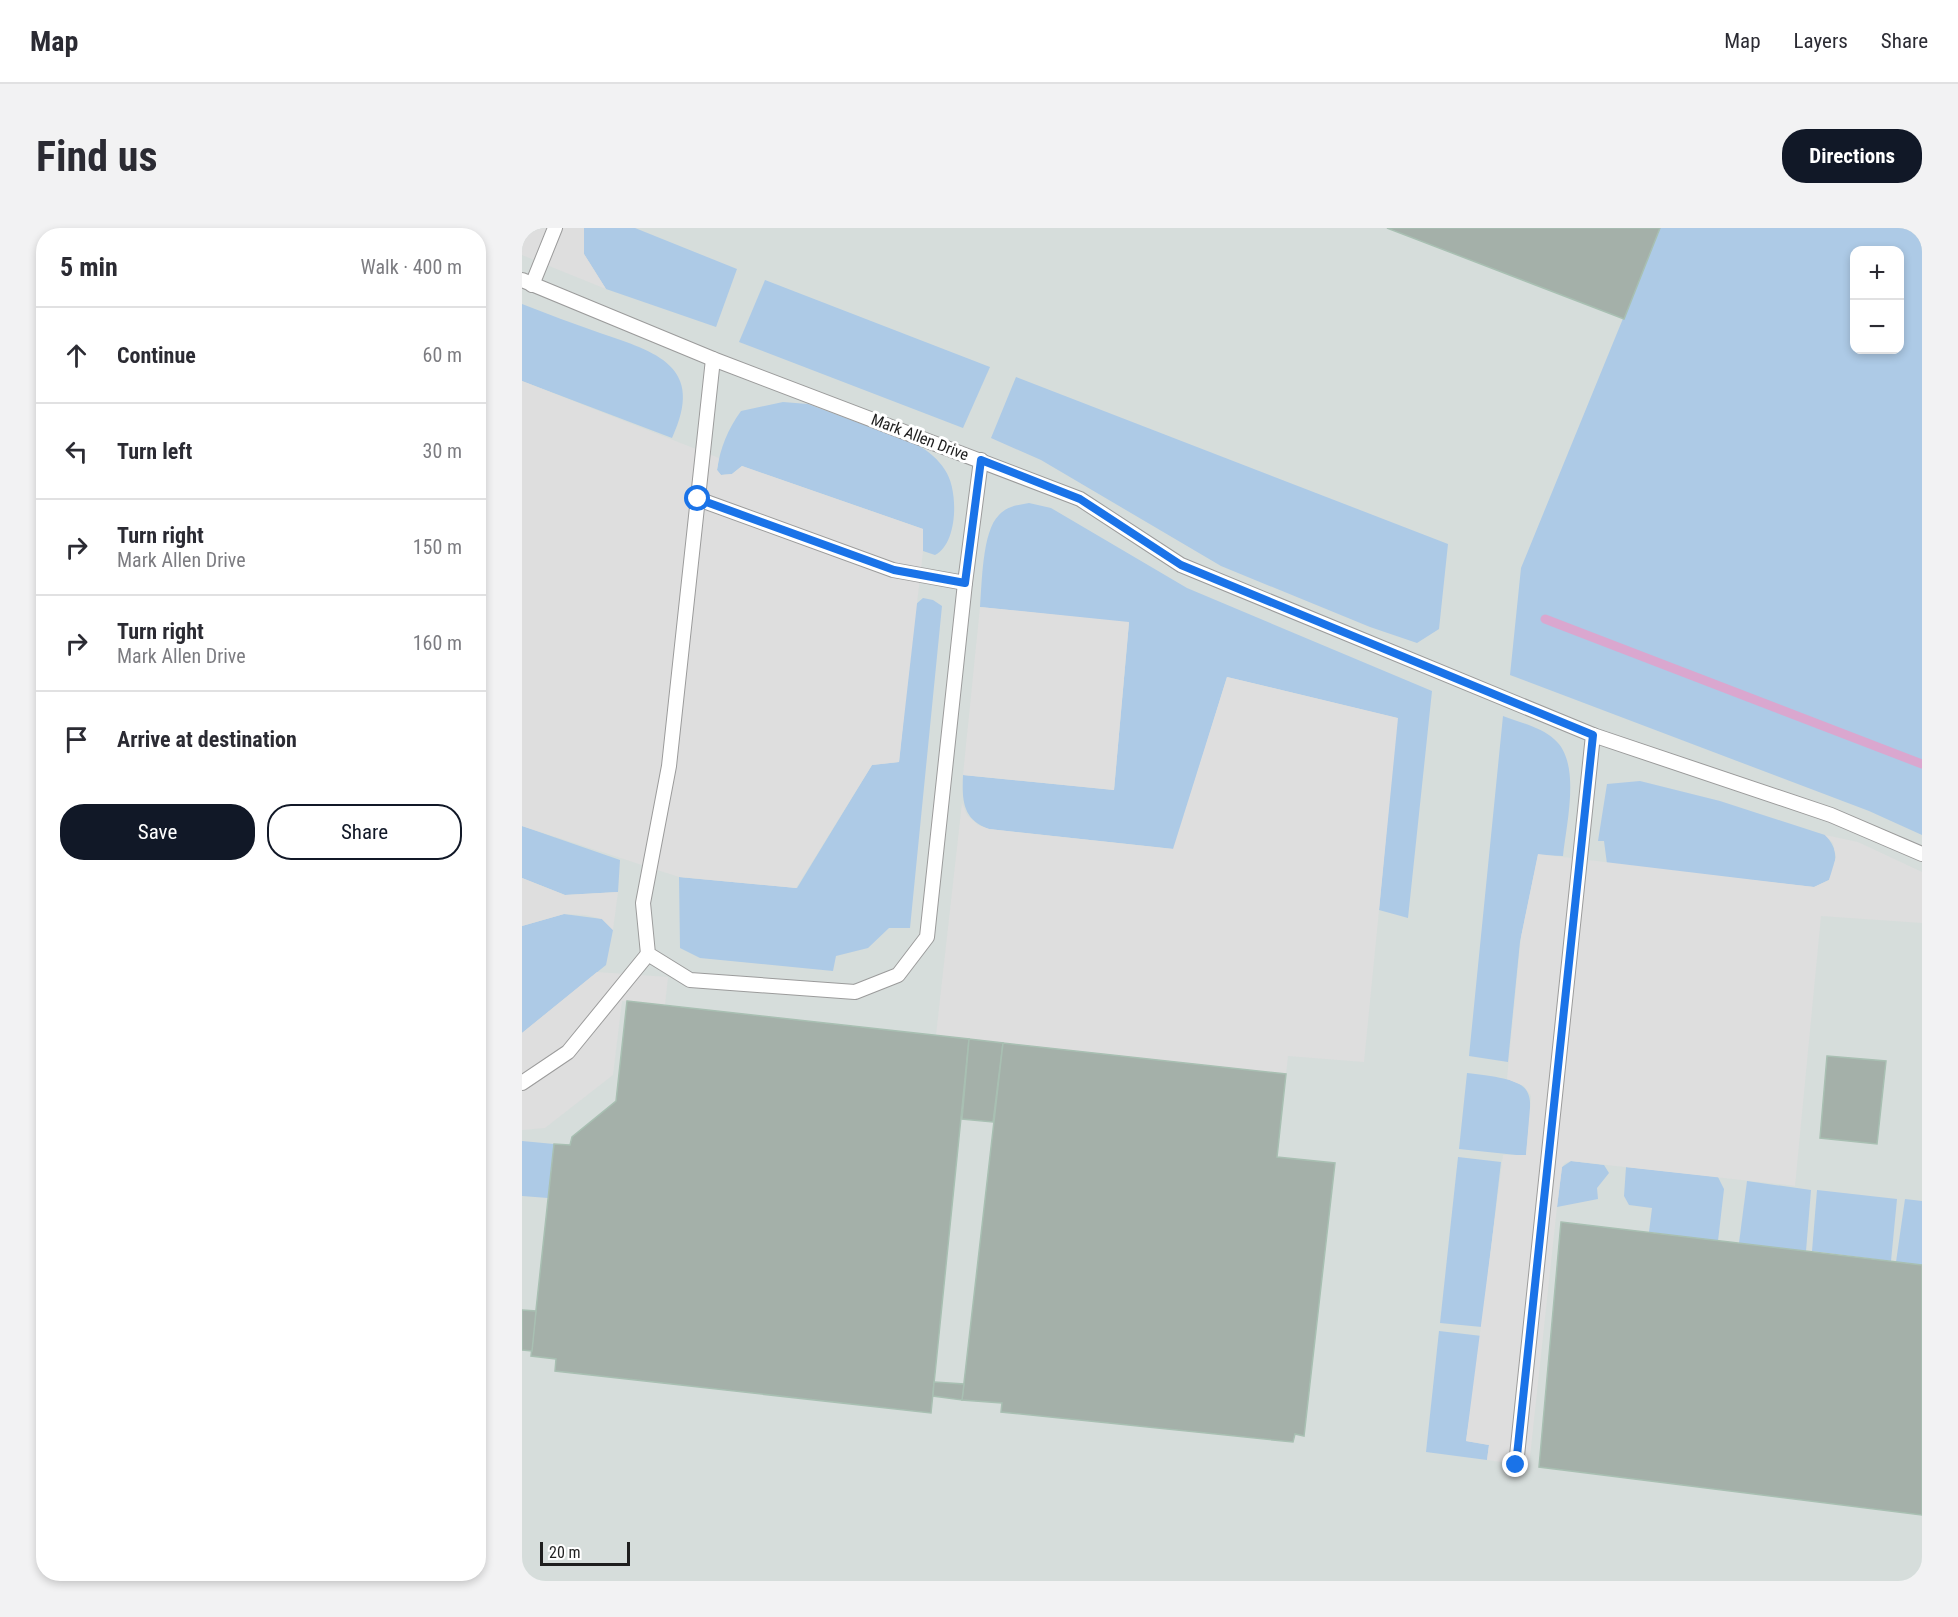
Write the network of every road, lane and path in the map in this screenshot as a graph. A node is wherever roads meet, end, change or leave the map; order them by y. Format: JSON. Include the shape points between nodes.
{"nodes":[{"id":1,"x":555,"y":228,"type":"edge"},
{"id":2,"x":527,"y":282,"type":"edge"},
{"id":3,"x":713,"y":359,"type":"junction"},
{"id":4,"x":981,"y":460,"type":"junction"},
{"id":5,"x":698,"y":499,"type":"junction"},
{"id":6,"x":965,"y":583,"type":"junction"},
{"id":7,"x":1593,"y":735,"type":"junction"},
{"id":8,"x":1922,"y":854,"type":"edge"},
{"id":9,"x":648,"y":954,"type":"junction"},
{"id":10,"x":522,"y":1083,"type":"edge"},
{"id":11,"x":1516,"y":1465,"type":"dead end"}],
"edges":[{"from":1,"to":2,"type":"lane"},
{"from":2,"to":3,"type":"lane","name":"Mark Allen Drive"},
{"from":3,"to":4,"type":"lane","name":"Mark Allen Drive"},
{"from":3,"to":5,"type":"lane"},
{"from":4,"to":6,"type":"lane"},
{"from":4,"to":7,"type":"lane","name":"Mark Allen Drive","via":[[1080,499],[1181,565]]},
{"from":5,"to":6,"type":"lane","via":[[894,570]]},
{"from":5,"to":9,"type":"lane","via":[[669,766],[643,903]]},
{"from":6,"to":9,"type":"lane","via":[[927,937],[898,975],[855,992],[690,980]]},
{"from":7,"to":8,"type":"lane","name":"Mark Allen Drive","via":[[1831,815]]},
{"from":7,"to":11,"type":"lane"},
{"from":9,"to":10,"type":"lane","via":[[568,1052]]}]}
